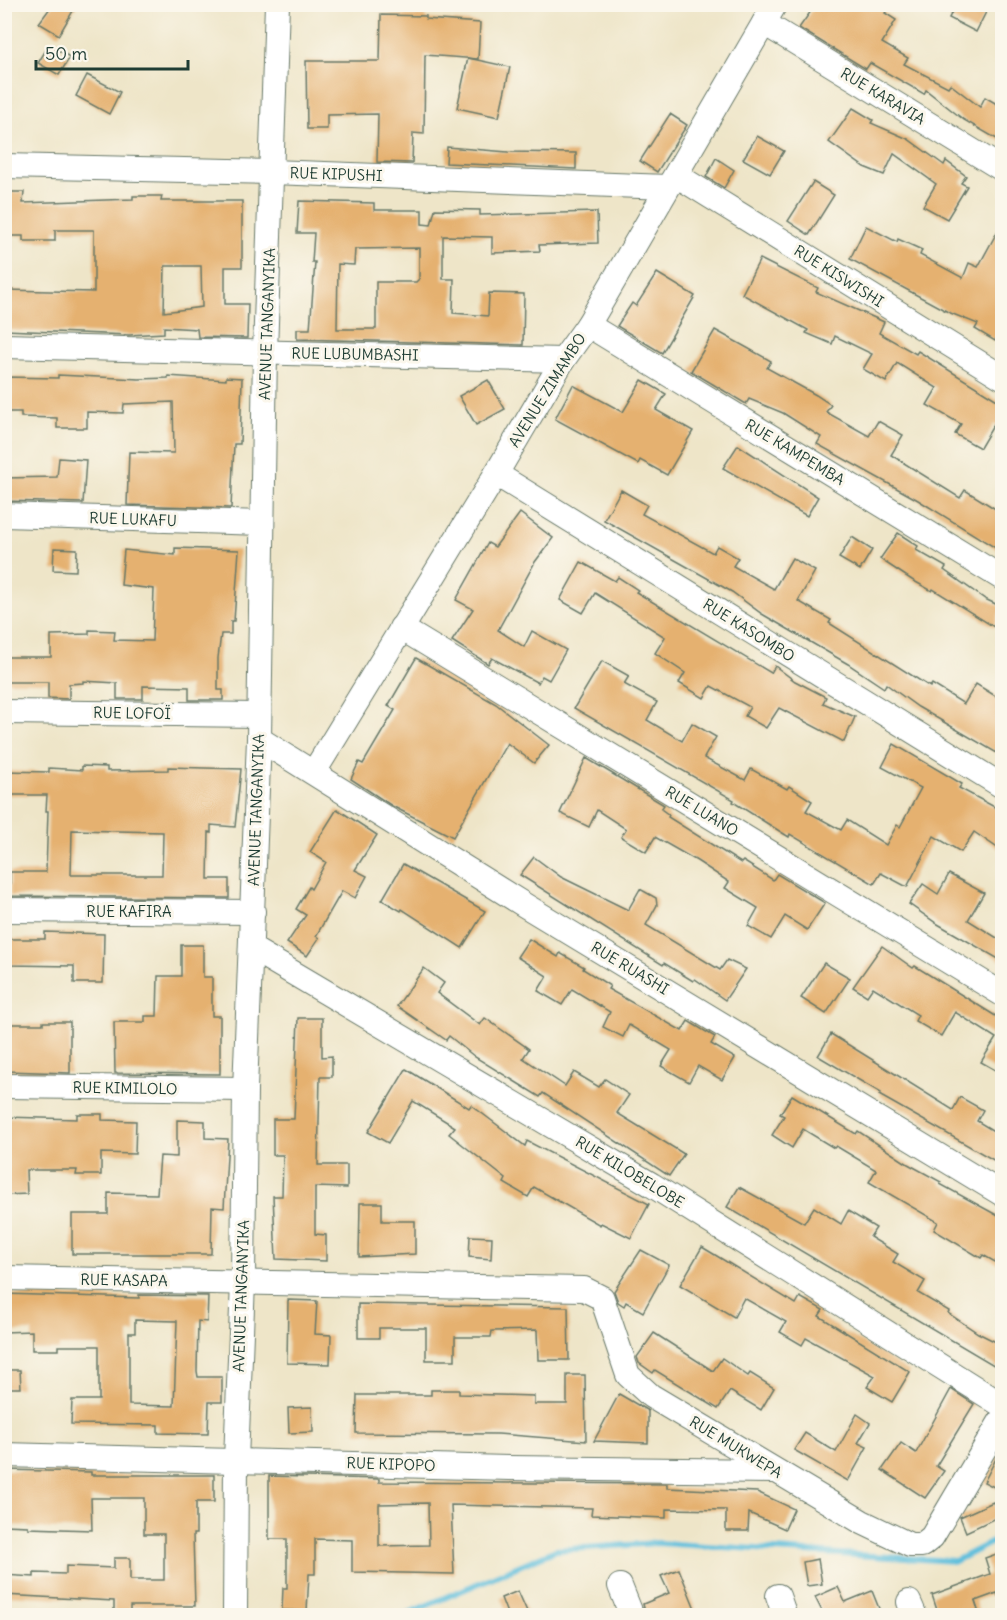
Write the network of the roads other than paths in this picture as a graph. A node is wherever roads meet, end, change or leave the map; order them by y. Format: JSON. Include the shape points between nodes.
{"nodes":[{"id":1,"x":276,"y":4,"type":"edge"},
{"id":2,"x":770,"y":14,"type":"edge"},
{"id":3,"x":4,"y":166,"type":"edge"},
{"id":4,"x":1002,"y":169,"type":"edge"},
{"id":5,"x":272,"y":172,"type":"junction"},
{"id":6,"x":672,"y":181,"type":"junction"},
{"id":7,"x":588,"y":325,"type":"junction"},
{"id":8,"x":4,"y":346,"type":"edge"},
{"id":9,"x":265,"y":352,"type":"junction"},
{"id":10,"x":562,"y":360,"type":"junction"},
{"id":11,"x":1002,"y":377,"type":"edge"},
{"id":12,"x":496,"y":474,"type":"junction"},
{"id":13,"x":4,"y":515,"type":"edge"},
{"id":14,"x":262,"y":523,"type":"junction"},
{"id":15,"x":1002,"y":578,"type":"edge"},
{"id":16,"x":401,"y":628,"type":"junction"},
{"id":17,"x":4,"y":712,"type":"edge"},
{"id":18,"x":260,"y":727,"type":"junction"},
{"id":19,"x":314,"y":772,"type":"junction"},
{"id":20,"x":1002,"y":786,"type":"edge"},
{"id":21,"x":4,"y":910,"type":"edge"},
{"id":22,"x":253,"y":912,"type":"junction"},
{"id":23,"x":252,"y":948,"type":"junction"},
{"id":24,"x":1002,"y":994,"type":"edge"},
{"id":25,"x":4,"y":1086,"type":"edge"},
{"id":26,"x":244,"y":1089,"type":"junction"},
{"id":27,"x":1002,"y":1194,"type":"edge"},
{"id":28,"x":4,"y":1278,"type":"edge"},
{"id":29,"x":243,"y":1282,"type":"junction"},
{"id":30,"x":602,"y":1298,"type":"joint"},
{"id":31,"x":1002,"y":1405,"type":"edge"},
{"id":32,"x":1002,"y":1419,"type":"edge"},
{"id":33,"x":4,"y":1455,"type":"edge"},
{"id":34,"x":236,"y":1460,"type":"junction"},
{"id":35,"x":777,"y":1471,"type":"junction"},
{"id":36,"x":620,"y":1586,"type":"dead end"},
{"id":37,"x":235,"y":1616,"type":"edge"},
{"id":38,"x":632,"y":1616,"type":"edge"}],
"edges":[{"from":1,"to":5,"type":"street","name":"AVENUE TANGANYIKA"},
{"from":2,"to":4,"type":"street","name":"RUE KARAVIA"},
{"from":2,"to":6,"type":"street","name":"AVENUE ZIMAMBO"},
{"from":3,"to":5,"type":"street","name":"RUE KIPUSHI"},
{"from":5,"to":6,"type":"street","name":"RUE KIPUSHI"},
{"from":5,"to":9,"type":"street","name":"AVENUE TANGANYIKA"},
{"from":6,"to":7,"type":"street","name":"AVENUE ZIMAMBO"},
{"from":6,"to":11,"type":"street","name":"RUE KISWISHI"},
{"from":7,"to":10,"type":"street","name":"AVENUE ZIMAMBO"},
{"from":7,"to":15,"type":"street","name":"RUE KAMPEMBA"},
{"from":8,"to":9,"type":"street","name":"RUE LUBUMBASHI"},
{"from":9,"to":10,"type":"street","name":"RUE LUBUMBASHI"},
{"from":9,"to":14,"type":"street","name":"AVENUE TANGANYIKA"},
{"from":10,"to":12,"type":"street","name":"AVENUE ZIMAMBO"},
{"from":12,"to":16,"type":"street","name":"AVENUE ZIMAMBO"},
{"from":12,"to":20,"type":"street","name":"RUE KASOMBO"},
{"from":13,"to":14,"type":"street","name":"RUE LUKAFU"},
{"from":14,"to":18,"type":"street","name":"AVENUE TANGANYIKA"},
{"from":16,"to":19,"type":"street","name":"AVENUE ZIMAMBO"},
{"from":16,"to":24,"type":"street","name":"RUE LUANO"},
{"from":17,"to":18,"type":"street","name":"RUE LOFOÏ"},
{"from":18,"to":19,"type":"street","name":"RUE RUASHI"},
{"from":18,"to":22,"type":"street","name":"AVENUE TANGANYIKA"},
{"from":19,"to":27,"type":"street","name":"RUE RUASHI","via":[[526,906]]},
{"from":21,"to":22,"type":"street","name":"RUE KAFIRA"},
{"from":22,"to":23,"type":"street","name":"AVENUE TANGANYIKA"},
{"from":23,"to":26,"type":"street","name":"AVENUE TANGANYIKA"},
{"from":23,"to":31,"type":"street","name":"RUE KILOBELOBE","via":[[651,1185]]},
{"from":25,"to":26,"type":"street","name":"RUE KIMILOLO"},
{"from":26,"to":29,"type":"street","name":"AVENUE TANGANYIKA"},
{"from":28,"to":29,"type":"street","name":"RUE KASAPA"},
{"from":29,"to":30,"type":"street","name":"RUE KASAPA","via":[[584,1289]]},
{"from":29,"to":34,"type":"street","name":"AVENUE TANGANYIKA"},
{"from":30,"to":35,"type":"street","name":"RUE MUKWEPA","via":[[628,1375],[651,1396]]},
{"from":32,"to":35,"type":"street","name":"RUE MUKWEPA","via":[[932,1537],[922,1545],[893,1538]]},
{"from":33,"to":34,"type":"street","name":"RUE KIPOPO"},
{"from":34,"to":35,"type":"street","name":"RUE KIPOPO"},
{"from":34,"to":37,"type":"street","name":"AVENUE TANGANYIKA"},
{"from":36,"to":38,"type":"street"}]}
